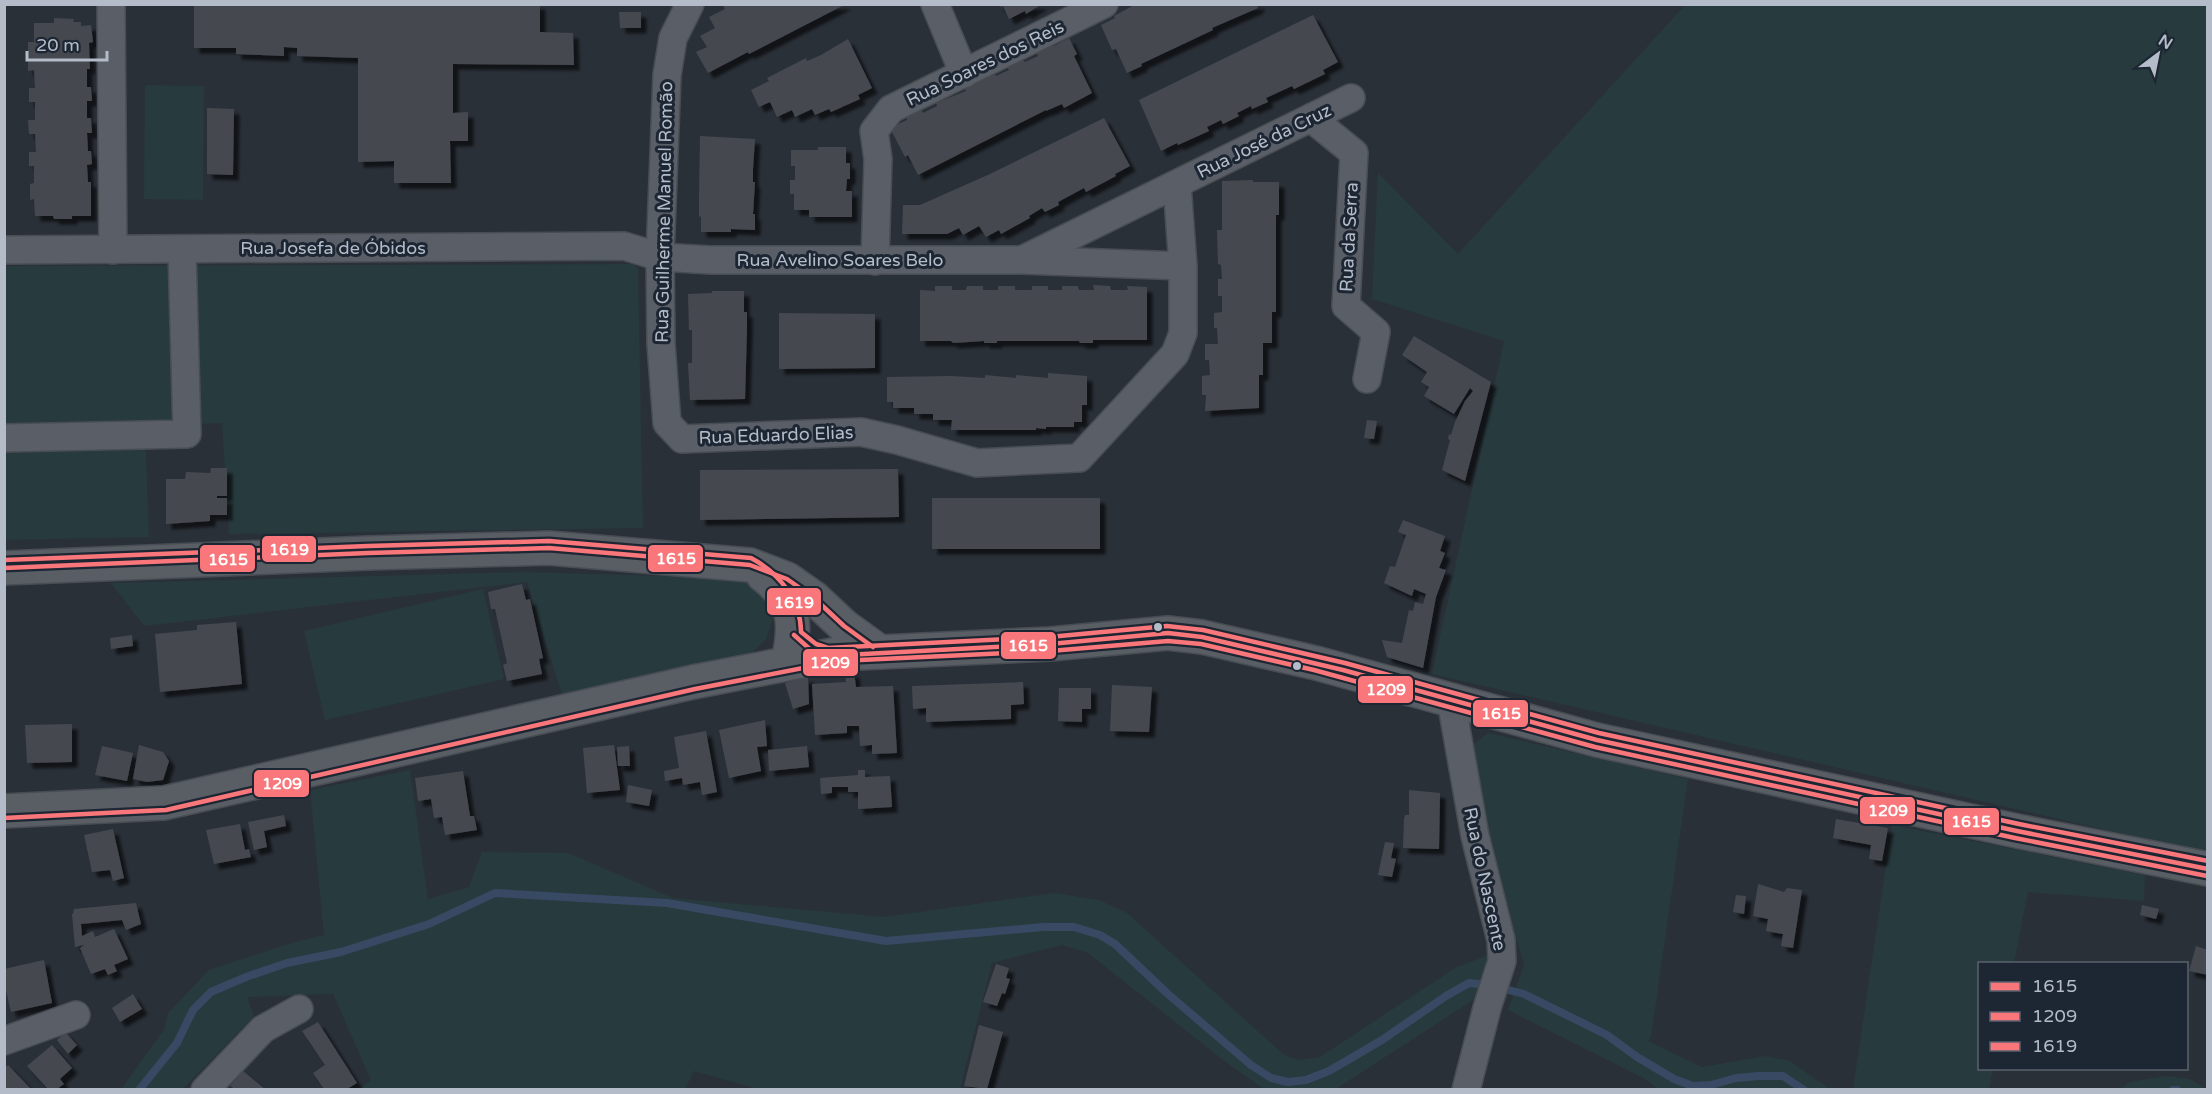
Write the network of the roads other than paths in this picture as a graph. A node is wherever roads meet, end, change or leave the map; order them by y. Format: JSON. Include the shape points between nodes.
{"nodes":[{"id":1,"x":111,"y":4,"type":"edge"},
{"id":2,"x":690,"y":4,"type":"edge"},
{"id":3,"x":935,"y":4,"type":"edge"},
{"id":4,"x":1104,"y":4,"type":"edge"},
{"id":5,"x":964,"y":74,"type":"junction"},
{"id":6,"x":1351,"y":98,"type":"dead end"},
{"id":7,"x":1311,"y":118,"type":"junction"},
{"id":8,"x":1177,"y":185,"type":"junction"},
{"id":9,"x":182,"y":249,"type":"junction"},
{"id":10,"x":4,"y":250,"type":"edge"},
{"id":11,"x":113,"y":250,"type":"junction"},
{"id":12,"x":660,"y":257,"type":"junction"},
{"id":13,"x":1021,"y":260,"type":"junction"},
{"id":14,"x":875,"y":261,"type":"junction"},
{"id":15,"x":1183,"y":266,"type":"junction"},
{"id":16,"x":1367,"y":379,"type":"dead end"},
{"id":17,"x":667,"y":423,"type":"joint"},
{"id":18,"x":4,"y":438,"type":"edge"},
{"id":19,"x":750,"y":565,"type":"junction"},
{"id":20,"x":4,"y":568,"type":"edge"},
{"id":21,"x":822,"y":605,"type":"junction"},
{"id":22,"x":791,"y":649,"type":"junction"},
{"id":23,"x":880,"y":652,"type":"junction"},
{"id":24,"x":827,"y":656,"type":"junction"},
{"id":25,"x":1451,"y":700,"type":"junction"},
{"id":26,"x":4,"y":811,"type":"edge"},
{"id":27,"x":2208,"y":868,"type":"edge"},
{"id":28,"x":299,"y":1009,"type":"dead end"},
{"id":29,"x":76,"y":1016,"type":"dead end"},
{"id":30,"x":4,"y":1041,"type":"edge"},
{"id":31,"x":204,"y":1089,"type":"edge"},
{"id":32,"x":1466,"y":1089,"type":"edge"}],
"edges":[{"from":1,"to":11,"type":"street"},
{"from":2,"to":12,"type":"street","name":"Rua Guilherme Manuel Romão","via":[[673,38],[667,75]]},
{"from":3,"to":5,"type":"street"},
{"from":4,"to":5,"type":"street","name":"Rua Soares dos Reis"},
{"from":5,"to":14,"type":"street","name":"Rua Soares dos Reis","via":[[891,109],[874,131],[878,159]]},
{"from":6,"to":7,"type":"street","name":"Rua José da Cruz"},
{"from":7,"to":8,"type":"street","name":"Rua José da Cruz"},
{"from":7,"to":16,"type":"street","name":"Rua da Serra","via":[[1354,153],[1346,306],[1376,332]]},
{"from":8,"to":13,"type":"street","name":"Rua Avelino Soares Belo"},
{"from":8,"to":15,"type":"street","name":"Rua Eduardo Elias"},
{"from":9,"to":11,"type":"street","name":"Rua Josefa de Óbidos"},
{"from":9,"to":12,"type":"street","name":"Rua Josefa de Óbidos","via":[[624,246]]},
{"from":9,"to":18,"type":"street","via":[[187,434]]},
{"from":10,"to":11,"type":"street","name":"Rua Josefa de Óbidos"},
{"from":12,"to":14,"type":"street","name":"Rua Avelino Soares Belo"},
{"from":12,"to":17,"type":"street","name":"Rua Guilherme Manuel Romão"},
{"from":13,"to":14,"type":"street","name":"Rua Avelino Soares Belo"},
{"from":13,"to":15,"type":"street","name":"Rua Avelino Soares Belo"},
{"from":15,"to":17,"type":"street","name":"Rua Eduardo Elias","via":[[1183,333],[1175,354],[1079,458],[977,463],[861,432],[682,439]]},
{"from":19,"to":20,"type":"street","via":[[549,548]]},
{"from":19,"to":21,"type":"street","via":[[787,579]]},
{"from":19,"to":22,"type":"street","via":[[769,579],[793,614]]},
{"from":21,"to":23,"type":"street"},
{"from":21,"to":24,"type":"street","via":[[832,628]]},
{"from":22,"to":24,"type":"street"},
{"from":22,"to":26,"type":"street","via":[[693,682],[164,803]]},
{"from":23,"to":24,"type":"street"},
{"from":23,"to":25,"type":"street","via":[[1050,644],[1168,633],[1316,663]]},
{"from":25,"to":27,"type":"street","via":[[1608,742],[2005,829]]},
{"from":25,"to":32,"type":"street","name":"Rua do Nascente","via":[[1475,836],[1501,940],[1502,961]]},
{"from":28,"to":31,"type":"street","via":[[263,1029]]},
{"from":29,"to":30,"type":"street"}]}
